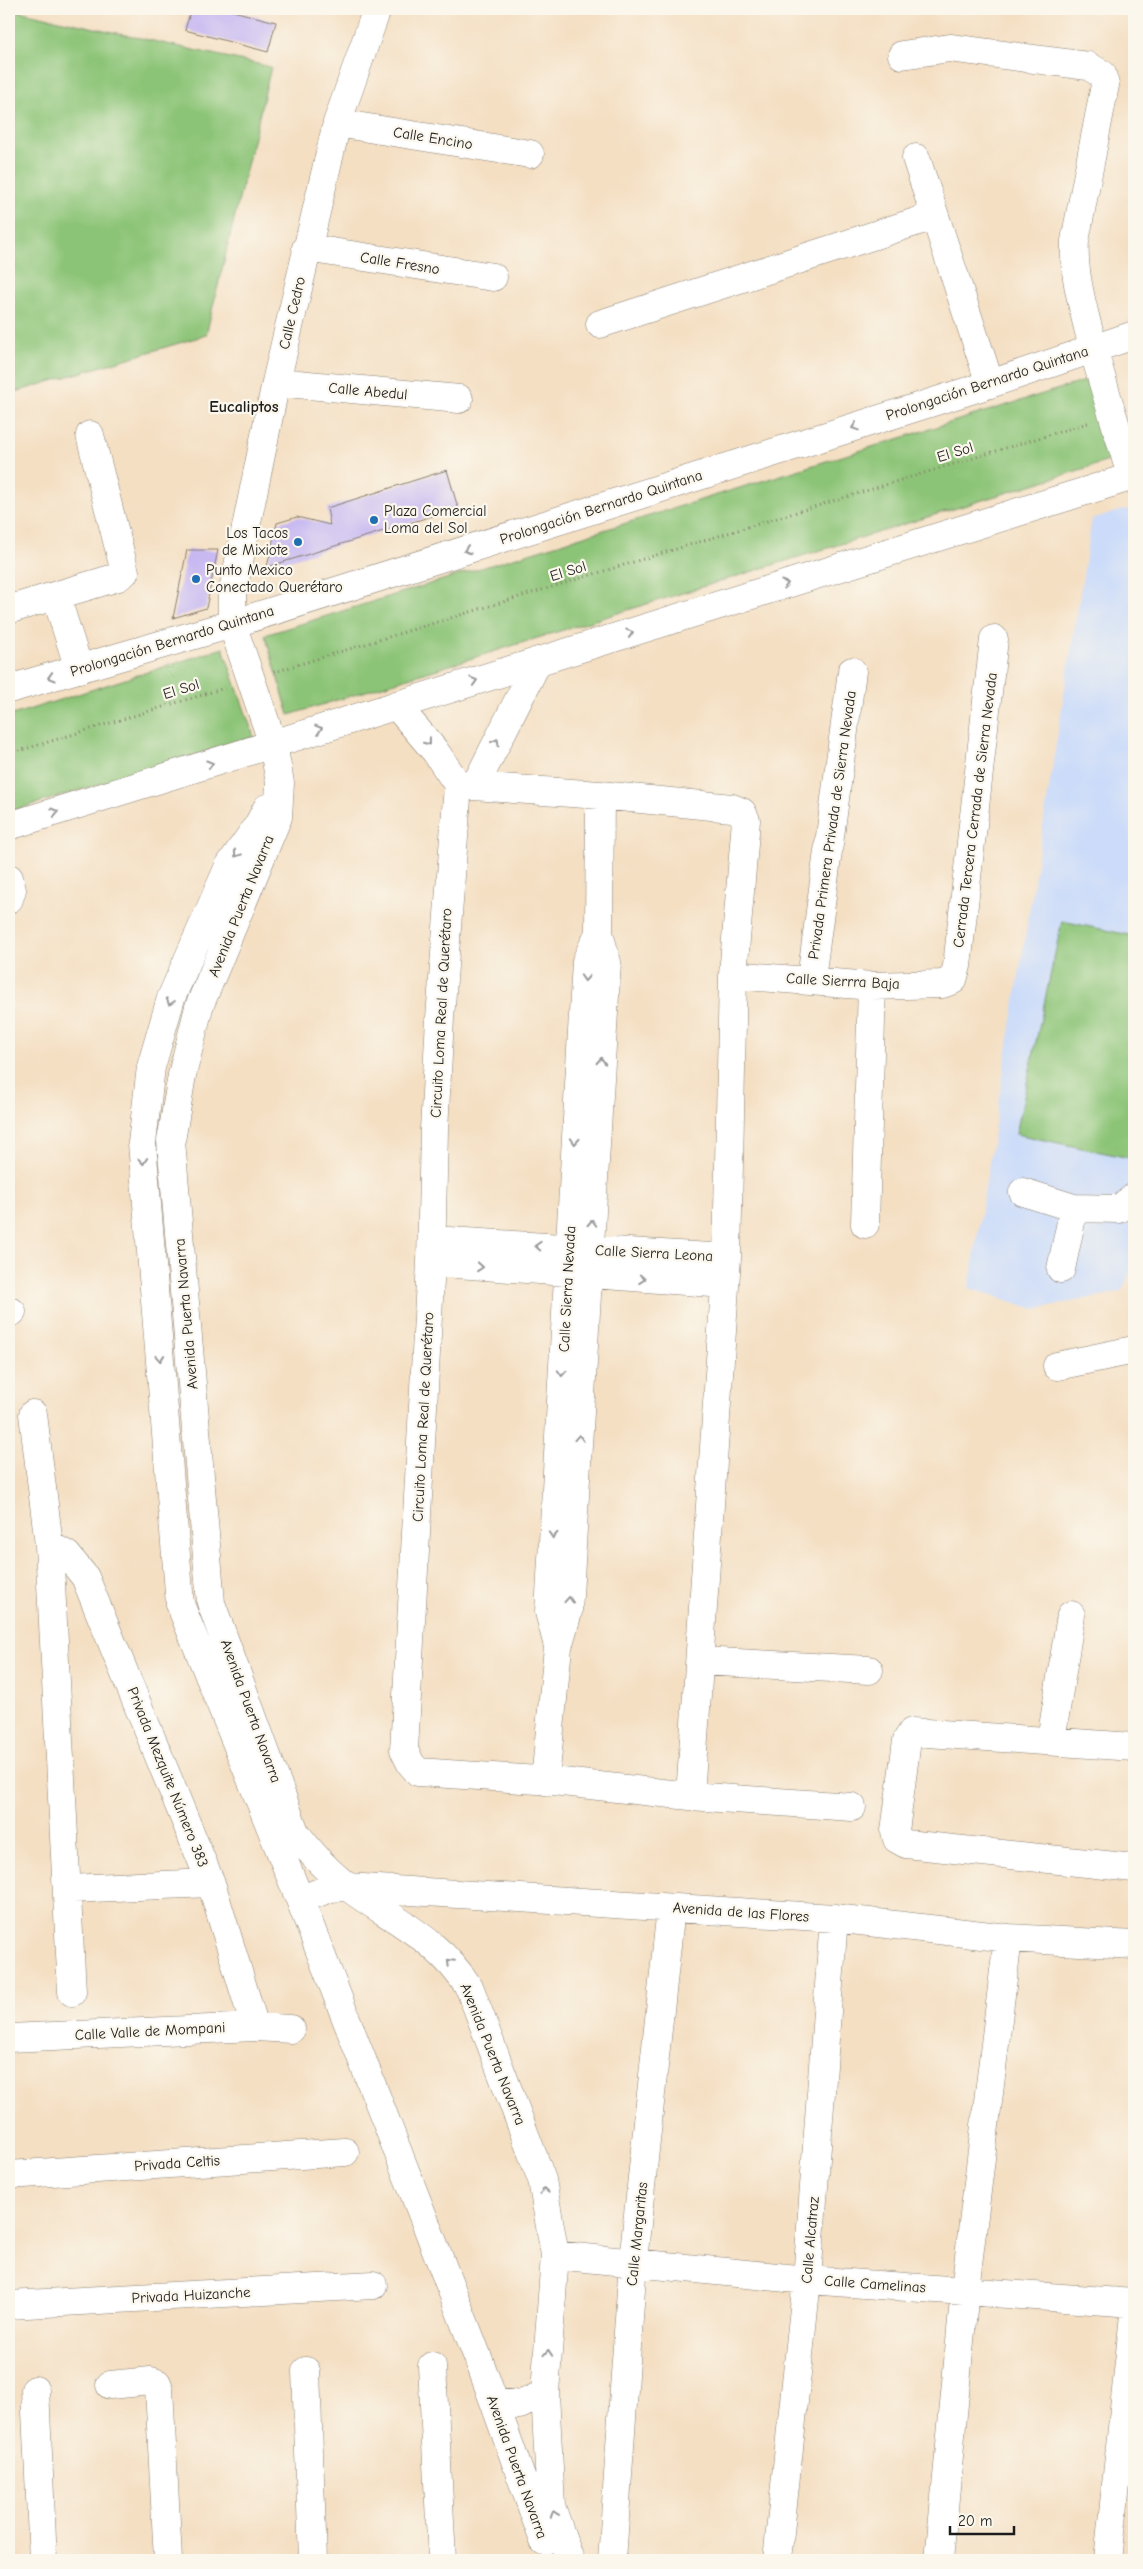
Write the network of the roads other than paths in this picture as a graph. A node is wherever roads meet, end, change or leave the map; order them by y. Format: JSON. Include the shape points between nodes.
{"nodes":[{"id":1,"x":377,"y":9,"type":"edge"},
{"id":2,"x":902,"y":55,"type":"dead end"},
{"id":3,"x":337,"y":122,"type":"junction"},
{"id":4,"x":530,"y":154,"type":"dead end"},
{"id":5,"x":916,"y":158,"type":"dead end"},
{"id":6,"x":934,"y":216,"type":"junction"},
{"id":7,"x":306,"y":248,"type":"junction"},
{"id":8,"x":493,"y":278,"type":"dead end"},
{"id":9,"x":600,"y":324,"type":"dead end"},
{"id":10,"x":1134,"y":335,"type":"edge"},
{"id":11,"x":1093,"y":348,"type":"junction"},
{"id":12,"x":276,"y":382,"type":"junction"},
{"id":13,"x":990,"y":384,"type":"junction"},
{"id":14,"x":459,"y":399,"type":"dead end"},
{"id":15,"x":90,"y":435,"type":"dead end"},
{"id":16,"x":1128,"y":482,"type":"edge"},
{"id":17,"x":56,"y":596,"type":"junction"},
{"id":18,"x":9,"y":606,"type":"edge"},
{"id":19,"x":232,"y":624,"type":"junction"},
{"id":20,"x":994,"y":639,"type":"dead end"},
{"id":21,"x":538,"y":661,"type":"junction"},
{"id":22,"x":79,"y":669,"type":"junction"},
{"id":23,"x":852,"y":671,"type":"dead end"},
{"id":24,"x":9,"y":689,"type":"edge"},
{"id":25,"x":396,"y":705,"type":"junction"},
{"id":26,"x":273,"y":744,"type":"junction"},
{"id":27,"x":280,"y":782,"type":"junction"},
{"id":28,"x":467,"y":786,"type":"junction"},
{"id":29,"x":600,"y":794,"type":"junction"},
{"id":30,"x":9,"y":826,"type":"edge"},
{"id":31,"x":9,"y":878,"type":"edge"},
{"id":32,"x":9,"y":899,"type":"edge"},
{"id":33,"x":733,"y":975,"type":"junction"},
{"id":34,"x":811,"y":979,"type":"junction"},
{"id":35,"x":952,"y":980,"type":"joint"},
{"id":36,"x":872,"y":986,"type":"junction"},
{"id":37,"x":1023,"y":1192,"type":"dead end"},
{"id":38,"x":1134,"y":1197,"type":"edge"},
{"id":39,"x":1074,"y":1208,"type":"junction"},
{"id":40,"x":865,"y":1224,"type":"dead end"},
{"id":41,"x":432,"y":1251,"type":"junction"},
{"id":42,"x":727,"y":1258,"type":"junction"},
{"id":43,"x":579,"y":1262,"type":"junction"},
{"id":44,"x":1061,"y":1269,"type":"dead end"},
{"id":45,"x":725,"y":1284,"type":"junction"},
{"id":46,"x":187,"y":1325,"type":"junction"},
{"id":47,"x":157,"y":1328,"type":"junction"},
{"id":48,"x":1134,"y":1350,"type":"edge"},
{"id":49,"x":1057,"y":1366,"type":"dead end"},
{"id":50,"x":33,"y":1414,"type":"dead end"},
{"id":51,"x":49,"y":1544,"type":"junction"},
{"id":52,"x":1071,"y":1615,"type":"dead end"},
{"id":53,"x":700,"y":1660,"type":"junction"},
{"id":54,"x":869,"y":1670,"type":"dead end"},
{"id":55,"x":1051,"y":1740,"type":"junction"},
{"id":56,"x":1134,"y":1747,"type":"edge"},
{"id":57,"x":546,"y":1781,"type":"junction"},
{"id":58,"x":690,"y":1796,"type":"junction"},
{"id":59,"x":852,"y":1807,"type":"dead end"},
{"id":60,"x":1134,"y":1868,"type":"edge"},
{"id":61,"x":211,"y":1883,"type":"junction"},
{"id":62,"x":347,"y":1887,"type":"junction"},
{"id":63,"x":67,"y":1889,"type":"junction"},
{"id":64,"x":300,"y":1900,"type":"junction"},
{"id":65,"x":671,"y":1908,"type":"junction"},
{"id":66,"x":834,"y":1918,"type":"junction"},
{"id":67,"x":1008,"y":1938,"type":"junction"},
{"id":68,"x":1134,"y":1945,"type":"edge"},
{"id":69,"x":72,"y":1992,"type":"dead end"},
{"id":70,"x":255,"y":2027,"type":"junction"},
{"id":71,"x":291,"y":2029,"type":"dead end"},
{"id":72,"x":9,"y":2038,"type":"edge"},
{"id":73,"x":345,"y":2152,"type":"dead end"},
{"id":74,"x":9,"y":2174,"type":"edge"},
{"id":75,"x":555,"y":2255,"type":"junction"},
{"id":76,"x":633,"y":2261,"type":"junction"},
{"id":77,"x":807,"y":2280,"type":"junction"},
{"id":78,"x":373,"y":2285,"type":"dead end"},
{"id":79,"x":965,"y":2289,"type":"junction"},
{"id":80,"x":1134,"y":2303,"type":"edge"},
{"id":81,"x":9,"y":2305,"type":"edge"},
{"id":82,"x":1134,"y":2315,"type":"edge"},
{"id":83,"x":432,"y":2366,"type":"dead end"},
{"id":84,"x":306,"y":2371,"type":"dead end"},
{"id":85,"x":110,"y":2385,"type":"dead end"},
{"id":86,"x":35,"y":2390,"type":"dead end"},
{"id":87,"x":545,"y":2394,"type":"junction"},
{"id":88,"x":494,"y":2402,"type":"junction"},
{"id":89,"x":43,"y":2560,"type":"edge"},
{"id":90,"x":168,"y":2560,"type":"edge"},
{"id":91,"x":313,"y":2560,"type":"edge"},
{"id":92,"x":442,"y":2560,"type":"edge"},
{"id":93,"x":551,"y":2560,"type":"edge"},
{"id":94,"x":570,"y":2560,"type":"edge"},
{"id":95,"x":612,"y":2560,"type":"edge"},
{"id":96,"x":777,"y":2560,"type":"edge"},
{"id":97,"x":940,"y":2560,"type":"edge"},
{"id":98,"x":1108,"y":2560,"type":"edge"}],
"edges":[{"from":1,"to":3,"type":"street","name":"Calle Cedro"},
{"from":2,"to":11,"type":"street","via":[[950,48],[1088,66],[1102,74],[1105,85],[1074,254]]},
{"from":3,"to":4,"type":"street","name":"Calle Encino"},
{"from":3,"to":7,"type":"street","name":"Calle Cedro"},
{"from":5,"to":6,"type":"street"},
{"from":6,"to":9,"type":"street"},
{"from":6,"to":13,"type":"street"},
{"from":7,"to":8,"type":"street","name":"Calle Fresno"},
{"from":7,"to":12,"type":"street","name":"Calle Cedro"},
{"from":10,"to":11,"type":"street","name":"Prolongación Bernardo Quintana"},
{"from":11,"to":13,"type":"street","name":"Prolongación Bernardo Quintana"},
{"from":11,"to":16,"type":"street"},
{"from":12,"to":14,"type":"street","name":"Calle Abedul"},
{"from":12,"to":19,"type":"street","name":"Calle Cedro","via":[[232,595]]},
{"from":13,"to":19,"type":"street","name":"Prolongación Bernardo Quintana","one_way":true},
{"from":15,"to":17,"type":"street","via":[[125,572]]},
{"from":21,"to":16,"type":"street","one_way":true},
{"from":17,"to":18,"type":"street","via":[[14,608]]},
{"from":17,"to":22,"type":"street"},
{"from":19,"to":22,"type":"street","name":"Prolongación Bernardo Quintana"},
{"from":19,"to":26,"type":"street","name":"Avenida Puerta Navarra"},
{"from":20,"to":35,"type":"street","name":"Cerrada Tercera Cerrada de Sierra Nevada","via":[[957,966]]},
{"from":25,"to":21,"type":"street","one_way":true},
{"from":28,"to":21,"type":"street","name":"Circuito Loma Real de Querétaro","one_way":true},
{"from":22,"to":24,"type":"street","name":"Prolongación Bernardo Quintana","one_way":true},
{"from":23,"to":34,"type":"street","name":"Privada Primera Privada de Sierra Nevada"},
{"from":26,"to":25,"type":"street","one_way":true},
{"from":25,"to":28,"type":"street","one_way":true},
{"from":26,"to":27,"type":"street","name":"Avenida Puerta Navarra"},
{"from":30,"to":26,"type":"street","one_way":true},
{"from":27,"to":46,"type":"street","name":"Avenida Puerta Navarra","via":[[278,817],[199,1007],[182,1075],[171,1141]]},
{"from":27,"to":47,"type":"street","name":"Avenida Puerta Navarra","one_way":true,"via":[[258,825],[228,866],[171,998],[151,1067],[142,1143]]},
{"from":28,"to":29,"type":"street"},
{"from":28,"to":41,"type":"street","name":"Circuito Loma Real de Querétaro","via":[[440,1018]]},
{"from":29,"to":33,"type":"street","via":[[732,808],[742,812],[746,820]]},
{"from":29,"to":43,"type":"street","name":"Calle Sierra Nevada","via":[[599,933],[607,962]]},
{"from":31,"to":32,"type":"street","via":[[12,890]]},
{"from":33,"to":34,"type":"street","name":"Calle Sierrra Baja"},
{"from":33,"to":42,"type":"street"},
{"from":34,"to":36,"type":"street","name":"Calle Sierrra Baja"},
{"from":35,"to":36,"type":"street","name":"Calle Sierrra Baja","via":[[942,984]]},
{"from":36,"to":40,"type":"street"},
{"from":37,"to":39,"type":"street"},
{"from":38,"to":39,"type":"street","via":[[1119,1209]]},
{"from":39,"to":44,"type":"street"},
{"from":41,"to":43,"type":"street","name":"Calle Sierra Leona"},
{"from":41,"to":57,"type":"street","name":"Circuito Loma Real de Querétaro","via":[[404,1750],[418,1772]]},
{"from":42,"to":43,"type":"street","name":"Calle Sierra Leona"},
{"from":42,"to":45,"type":"street"},
{"from":43,"to":45,"type":"street","name":"Calle Sierra Leona","one_way":true},
{"from":43,"to":57,"type":"street","name":"Calle Sierra Nevada","via":[[549,1612],[558,1647]]},
{"from":45,"to":53,"type":"street"},
{"from":46,"to":47,"type":"street"},
{"from":46,"to":62,"type":"street","name":"Avenida Puerta Navarra","via":[[211,1603],[295,1832],[310,1852]]},
{"from":47,"to":64,"type":"street","name":"Avenida Puerta Navarra","one_way":true,"via":[[180,1604]]},
{"from":48,"to":49,"type":"street"},
{"from":50,"to":51,"type":"street"},
{"from":51,"to":61,"type":"street","name":"Privada Mezquite Número 383","via":[[68,1555],[85,1577]]},
{"from":51,"to":63,"type":"street"},
{"from":52,"to":55,"type":"street"},
{"from":53,"to":54,"type":"street"},
{"from":53,"to":58,"type":"street"},
{"from":55,"to":56,"type":"street"},
{"from":55,"to":60,"type":"street","via":[[912,1732],[907,1740],[895,1831],[897,1839],[906,1844]]},
{"from":57,"to":58,"type":"street","name":"Circuito Loma Real de Querétaro"},
{"from":58,"to":59,"type":"street","name":"Circuito Loma Real de Querétaro"},
{"from":61,"to":63,"type":"street"},
{"from":61,"to":70,"type":"street","name":"Privada Mezquite Número 383"},
{"from":62,"to":64,"type":"street","name":"Avenida de las Flores","via":[[330,1888]]},
{"from":62,"to":65,"type":"street","name":"Avenida de las Flores"},
{"from":75,"to":62,"type":"street","name":"Avenida Puerta Navarra","one_way":true,"via":[[542,2180],[470,1989],[458,1970],[432,1944]]},
{"from":63,"to":69,"type":"street"},
{"from":64,"to":88,"type":"street","name":"Avenida Puerta Navarra"},
{"from":65,"to":66,"type":"street","name":"Avenida de las Flores"},
{"from":65,"to":76,"type":"street","name":"Calle Margaritas"},
{"from":66,"to":67,"type":"street","name":"Avenida de las Flores"},
{"from":66,"to":77,"type":"street","name":"Calle Alcatraz"},
{"from":67,"to":68,"type":"street","name":"Avenida de las Flores"},
{"from":67,"to":79,"type":"street"},
{"from":70,"to":71,"type":"street","name":"Calle Valle de Mompani"},
{"from":70,"to":72,"type":"street","name":"Calle Valle de Mompani"},
{"from":73,"to":74,"type":"street","name":"Privada Celtis"},
{"from":75,"to":76,"type":"street","name":"Calle Camelinas"},
{"from":87,"to":75,"type":"street","name":"Avenida Puerta Navarra","one_way":true},
{"from":76,"to":77,"type":"street","name":"Calle Camelinas"},
{"from":76,"to":95,"type":"street","name":"Calle Margaritas"},
{"from":77,"to":79,"type":"street","name":"Calle Camelinas"},
{"from":77,"to":96,"type":"street","name":"Calle Alcatraz"},
{"from":78,"to":81,"type":"street","name":"Privada Huizanche"},
{"from":79,"to":80,"type":"street","name":"Calle Camelinas"},
{"from":79,"to":97,"type":"street"},
{"from":82,"to":98,"type":"street"},
{"from":83,"to":92,"type":"street"},
{"from":84,"to":91,"type":"street"},
{"from":85,"to":90,"type":"street","via":[[151,2381],[157,2382],[159,2388]]},
{"from":86,"to":89,"type":"street"},
{"from":87,"to":88,"type":"street","via":[[520,2404]]},
{"from":94,"to":87,"type":"street","name":"Avenida Puerta Navarra","one_way":true,"via":[[551,2506]]},
{"from":88,"to":93,"type":"street","name":"Avenida Puerta Navarra"}]}
